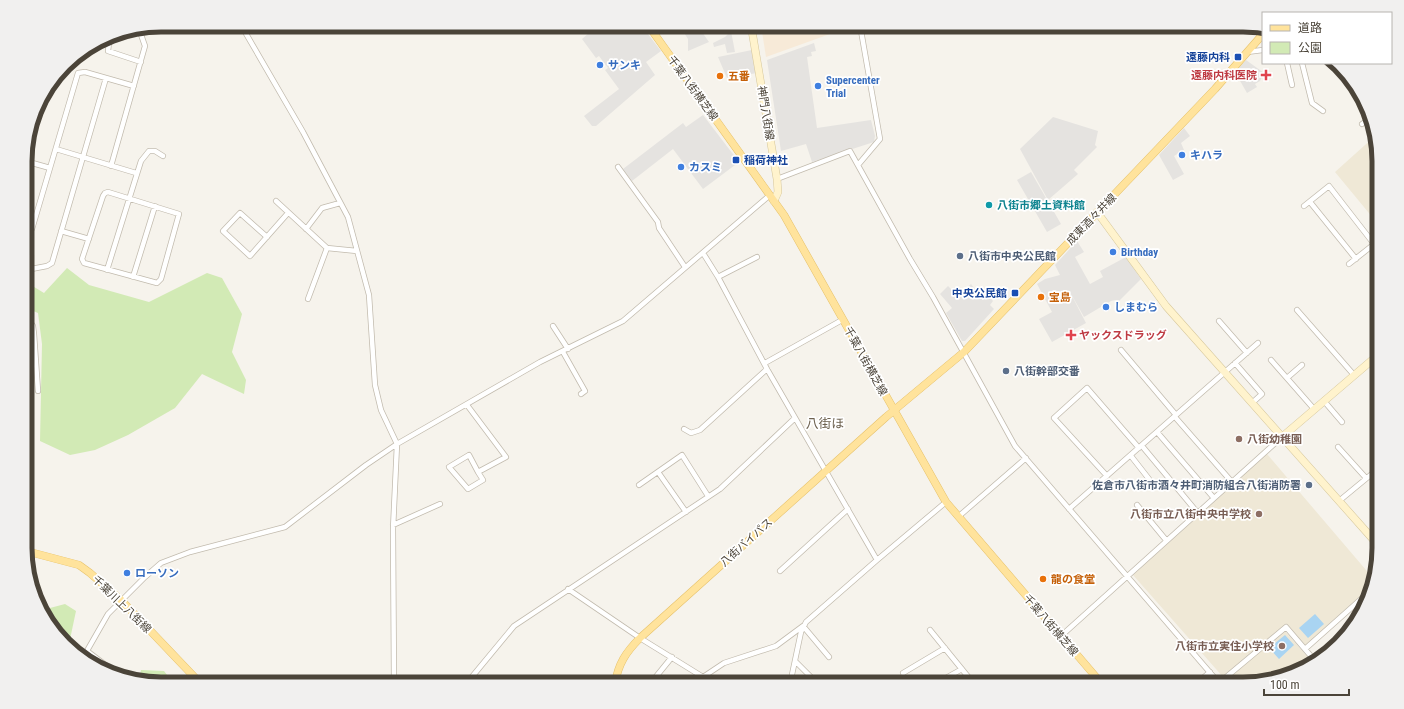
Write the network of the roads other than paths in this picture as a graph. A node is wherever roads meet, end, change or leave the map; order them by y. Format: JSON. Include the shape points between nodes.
{"nodes":[{"id":1,"x":245,"y":32,"type":"edge"},
{"id":2,"x":653,"y":32,"type":"edge"},
{"id":3,"x":752,"y":32,"type":"edge"},
{"id":4,"x":861,"y":32,"type":"edge"},
{"id":5,"x":141,"y":33,"type":"edge"},
{"id":6,"x":1262,"y":35,"type":"edge"},
{"id":7,"x":109,"y":43,"type":"edge"},
{"id":8,"x":1262,"y":50,"type":"edge"},
{"id":9,"x":1247,"y":52,"type":"junction"},
{"id":10,"x":141,"y":62,"type":"junction"},
{"id":11,"x":1287,"y":64,"type":"edge"},
{"id":12,"x":1302,"y":64,"type":"edge"},
{"id":13,"x":106,"y":78,"type":"junction"},
{"id":14,"x":1292,"y":85,"type":"dead end"},
{"id":15,"x":134,"y":86,"type":"junction"},
{"id":16,"x":1323,"y":111,"type":"dead end"},
{"id":17,"x":1366,"y":122,"type":"edge"},
{"id":18,"x":1362,"y":124,"type":"dead end"},
{"id":19,"x":56,"y":149,"type":"junction"},
{"id":20,"x":164,"y":156,"type":"dead end"},
{"id":21,"x":83,"y":157,"type":"junction"},
{"id":22,"x":32,"y":163,"type":"edge"},
{"id":23,"x":858,"y":165,"type":"junction"},
{"id":24,"x":111,"y":166,"type":"junction"},
{"id":25,"x":618,"y":167,"type":"dead end"},
{"id":26,"x":50,"y":168,"type":"junction"},
{"id":27,"x":136,"y":173,"type":"junction"},
{"id":28,"x":777,"y":179,"type":"junction"},
{"id":29,"x":129,"y":198,"type":"junction"},
{"id":30,"x":772,"y":198,"type":"junction"},
{"id":31,"x":276,"y":201,"type":"dead end"},
{"id":32,"x":1310,"y":202,"type":"junction"},
{"id":33,"x":340,"y":203,"type":"junction"},
{"id":34,"x":155,"y":206,"type":"junction"},
{"id":35,"x":1304,"y":206,"type":"dead end"},
{"id":36,"x":1097,"y":212,"type":"junction"},
{"id":37,"x":288,"y":213,"type":"junction"},
{"id":38,"x":32,"y":229,"type":"edge"},
{"id":39,"x":306,"y":229,"type":"junction"},
{"id":40,"x":61,"y":231,"type":"junction"},
{"id":41,"x":267,"y":237,"type":"junction"},
{"id":42,"x":89,"y":239,"type":"junction"},
{"id":43,"x":1372,"y":241,"type":"edge"},
{"id":44,"x":1372,"y":246,"type":"edge"},
{"id":45,"x":327,"y":248,"type":"junction"},
{"id":46,"x":357,"y":250,"type":"junction"},
{"id":47,"x":703,"y":253,"type":"junction"},
{"id":48,"x":757,"y":257,"type":"dead end"},
{"id":49,"x":1356,"y":259,"type":"junction"},
{"id":50,"x":1349,"y":264,"type":"dead end"},
{"id":51,"x":685,"y":267,"type":"junction"},
{"id":52,"x":32,"y":269,"type":"edge"},
{"id":53,"x":107,"y":270,"type":"junction"},
{"id":54,"x":133,"y":277,"type":"junction"},
{"id":55,"x":718,"y":277,"type":"junction"},
{"id":56,"x":308,"y":298,"type":"dead end"},
{"id":57,"x":1297,"y":310,"type":"dead end"},
{"id":58,"x":842,"y":320,"type":"junction"},
{"id":59,"x":1219,"y":321,"type":"dead end"},
{"id":60,"x":32,"y":325,"type":"edge"},
{"id":61,"x":553,"y":326,"type":"dead end"},
{"id":62,"x":1258,"y":343,"type":"dead end"},
{"id":63,"x":566,"y":350,"type":"junction"},
{"id":64,"x":1121,"y":350,"type":"dead end"},
{"id":65,"x":32,"y":351,"type":"edge"},
{"id":66,"x":35,"y":352,"type":"junction"},
{"id":67,"x":964,"y":352,"type":"junction"},
{"id":68,"x":1247,"y":353,"type":"junction"},
{"id":69,"x":1271,"y":360,"type":"dead end"},
{"id":70,"x":1372,"y":360,"type":"edge"},
{"id":71,"x":765,"y":363,"type":"junction"},
{"id":72,"x":1235,"y":363,"type":"junction"},
{"id":73,"x":1302,"y":365,"type":"dead end"},
{"id":74,"x":768,"y":369,"type":"junction"},
{"id":75,"x":1224,"y":372,"type":"junction"},
{"id":76,"x":1354,"y":375,"type":"junction"},
{"id":77,"x":1287,"y":378,"type":"junction"},
{"id":78,"x":38,"y":391,"type":"dead end"},
{"id":79,"x":581,"y":394,"type":"dead end"},
{"id":80,"x":1324,"y":401,"type":"junction"},
{"id":81,"x":1252,"y":403,"type":"junction"},
{"id":82,"x":467,"y":405,"type":"junction"},
{"id":83,"x":1314,"y":409,"type":"junction"},
{"id":84,"x":893,"y":411,"type":"junction"},
{"id":85,"x":1175,"y":416,"type":"junction"},
{"id":86,"x":795,"y":418,"type":"junction"},
{"id":87,"x":1342,"y":422,"type":"dead end"},
{"id":88,"x":684,"y":429,"type":"dead end"},
{"id":89,"x":1157,"y":432,"type":"junction"},
{"id":90,"x":1282,"y":437,"type":"junction"},
{"id":91,"x":398,"y":444,"type":"junction"},
{"id":92,"x":1140,"y":447,"type":"junction"},
{"id":93,"x":1338,"y":447,"type":"dead end"},
{"id":94,"x":1131,"y":456,"type":"junction"},
{"id":95,"x":1026,"y":458,"type":"junction"},
{"id":96,"x":826,"y":470,"type":"junction"},
{"id":97,"x":478,"y":472,"type":"junction"},
{"id":98,"x":658,"y":472,"type":"junction"},
{"id":99,"x":1372,"y":473,"type":"edge"},
{"id":100,"x":1107,"y":476,"type":"junction"},
{"id":101,"x":1366,"y":478,"type":"junction"},
{"id":102,"x":1150,"y":479,"type":"dead end"},
{"id":103,"x":1231,"y":482,"type":"junction"},
{"id":104,"x":638,"y":485,"type":"dead end"},
{"id":105,"x":708,"y":496,"type":"junction"},
{"id":106,"x":1214,"y":497,"type":"junction"},
{"id":107,"x":1339,"y":501,"type":"junction"},
{"id":108,"x":946,"y":502,"type":"junction"},
{"id":109,"x":440,"y":504,"type":"dead end"},
{"id":110,"x":1137,"y":505,"type":"dead end"},
{"id":111,"x":1069,"y":509,"type":"junction"},
{"id":112,"x":848,"y":510,"type":"junction"},
{"id":113,"x":686,"y":512,"type":"junction"},
{"id":114,"x":1197,"y":512,"type":"junction"},
{"id":115,"x":958,"y":517,"type":"junction"},
{"id":116,"x":393,"y":525,"type":"junction"},
{"id":117,"x":1372,"y":538,"type":"edge"},
{"id":118,"x":1166,"y":540,"type":"junction"},
{"id":119,"x":32,"y":553,"type":"edge"},
{"id":120,"x":877,"y":560,"type":"junction"},
{"id":121,"x":780,"y":571,"type":"dead end"},
{"id":122,"x":1128,"y":576,"type":"junction"},
{"id":123,"x":568,"y":589,"type":"junction"},
{"id":124,"x":1361,"y":599,"type":"edge"},
{"id":125,"x":121,"y":600,"type":"junction"},
{"id":126,"x":804,"y":626,"type":"junction"},
{"id":127,"x":930,"y":630,"type":"dead end"},
{"id":128,"x":1061,"y":636,"type":"junction"},
{"id":129,"x":640,"y":638,"type":"junction"},
{"id":130,"x":945,"y":648,"type":"junction"},
{"id":131,"x":1305,"y":649,"type":"junction"},
{"id":132,"x":87,"y":651,"type":"joint"},
{"id":133,"x":672,"y":657,"type":"junction"},
{"id":134,"x":829,"y":657,"type":"dead end"},
{"id":135,"x":1312,"y":657,"type":"edge"},
{"id":136,"x":102,"y":662,"type":"edge"},
{"id":137,"x":796,"y":662,"type":"junction"},
{"id":138,"x":962,"y":669,"type":"junction"},
{"id":139,"x":1210,"y":672,"type":"junction"},
{"id":140,"x":904,"y":673,"type":"dead end"},
{"id":141,"x":194,"y":677,"type":"edge"},
{"id":142,"x":394,"y":677,"type":"edge"},
{"id":143,"x":472,"y":677,"type":"edge"},
{"id":144,"x":617,"y":677,"type":"edge"},
{"id":145,"x":656,"y":677,"type":"edge"},
{"id":146,"x":703,"y":677,"type":"joint"},
{"id":147,"x":792,"y":677,"type":"edge"},
{"id":148,"x":811,"y":677,"type":"edge"},
{"id":149,"x":948,"y":677,"type":"edge"},
{"id":150,"x":969,"y":677,"type":"edge"},
{"id":151,"x":1096,"y":677,"type":"edge"},
{"id":152,"x":1204,"y":677,"type":"edge"},
{"id":153,"x":1214,"y":677,"type":"edge"},
{"id":154,"x":1226,"y":677,"type":"edge"}],
"edges":[{"from":1,"to":33,"type":"street","via":[[303,132]]},
{"from":2,"to":30,"type":"main road","name":"千葉八街横芝線"},
{"from":3,"to":28,"type":"street","name":"神門八街線"},
{"from":4,"to":23,"type":"street","via":[[880,139]]},
{"from":5,"to":10,"type":"street","via":[[145,46]]},
{"from":6,"to":9,"type":"main road","name":"成東酒々井線"},
{"from":7,"to":10,"type":"street","via":[[108,51]]},
{"from":8,"to":9,"type":"street"},
{"from":9,"to":36,"type":"main road","name":"成東酒々井線"},
{"from":10,"to":15,"type":"street"},
{"from":11,"to":14,"type":"street"},
{"from":12,"to":16,"type":"street","via":[[1312,103]]},
{"from":13,"to":15,"type":"street"},
{"from":13,"to":19,"type":"street","via":[[84,72],[78,73]]},
{"from":13,"to":21,"type":"street"},
{"from":15,"to":24,"type":"street"},
{"from":17,"to":18,"type":"street"},
{"from":19,"to":21,"type":"street"},
{"from":19,"to":26,"type":"street"},
{"from":20,"to":27,"type":"street","via":[[149,151],[141,160]]},
{"from":21,"to":24,"type":"street"},
{"from":21,"to":40,"type":"street"},
{"from":22,"to":26,"type":"street"},
{"from":23,"to":28,"type":"street","via":[[850,151]]},
{"from":23,"to":67,"type":"street"},
{"from":24,"to":27,"type":"street"},
{"from":25,"to":51,"type":"street","via":[[658,222],[659,228]]},
{"from":26,"to":38,"type":"street"},
{"from":27,"to":29,"type":"street"},
{"from":28,"to":30,"type":"street","name":"神門八街線","via":[[778,192]]},
{"from":29,"to":34,"type":"street"},
{"from":29,"to":42,"type":"street","via":[[105,193]]},
{"from":29,"to":53,"type":"street"},
{"from":30,"to":47,"type":"street"},
{"from":30,"to":58,"type":"main road","name":"千葉八街横芝線"},
{"from":31,"to":37,"type":"street"},
{"from":32,"to":35,"type":"street"},
{"from":32,"to":43,"type":"street","via":[[1329,186]]},
{"from":32,"to":49,"type":"street"},
{"from":33,"to":39,"type":"street","via":[[322,208]]},
{"from":33,"to":46,"type":"street","via":[[348,217]]},
{"from":34,"to":54,"type":"street"},
{"from":34,"to":54,"type":"street","via":[[179,214],[161,279],[154,283]]},
{"from":36,"to":67,"type":"main road","name":"成東酒々井線"},
{"from":36,"to":75,"type":"street","via":[[1166,306]]},
{"from":37,"to":39,"type":"street"},
{"from":37,"to":41,"type":"street"},
{"from":39,"to":45,"type":"street"},
{"from":40,"to":42,"type":"street"},
{"from":40,"to":52,"type":"street","via":[[52,263]]},
{"from":41,"to":41,"type":"street","via":[[250,256],[223,231],[240,213]]},
{"from":42,"to":53,"type":"street","via":[[82,259],[84,263]]},
{"from":44,"to":49,"type":"street"},
{"from":45,"to":46,"type":"street"},
{"from":45,"to":56,"type":"street"},
{"from":46,"to":91,"type":"street","via":[[369,295],[375,385],[381,410]]},
{"from":47,"to":51,"type":"street"},
{"from":47,"to":55,"type":"street"},
{"from":48,"to":55,"type":"street"},
{"from":49,"to":50,"type":"street"},
{"from":51,"to":63,"type":"street","via":[[623,321]]},
{"from":53,"to":54,"type":"street"},
{"from":55,"to":71,"type":"street"},
{"from":57,"to":76,"type":"street"},
{"from":58,"to":71,"type":"street"},
{"from":58,"to":84,"type":"main road","name":"千葉八街横芝線"},
{"from":59,"to":68,"type":"street"},
{"from":60,"to":66,"type":"street"},
{"from":61,"to":63,"type":"street"},
{"from":62,"to":68,"type":"street"},
{"from":63,"to":79,"type":"street","via":[[586,391]]},
{"from":63,"to":82,"type":"street","via":[[540,362]]},
{"from":64,"to":85,"type":"street"},
{"from":65,"to":66,"type":"street"},
{"from":66,"to":78,"type":"street"},
{"from":67,"to":84,"type":"main road","name":"成東酒々井線"},
{"from":67,"to":95,"type":"street","via":[[1005,429]]},
{"from":68,"to":72,"type":"street"},
{"from":69,"to":77,"type":"street"},
{"from":70,"to":76,"type":"street"},
{"from":71,"to":74,"type":"street"},
{"from":72,"to":75,"type":"street"},
{"from":72,"to":81,"type":"street","via":[[1262,394]]},
{"from":73,"to":77,"type":"street"},
{"from":74,"to":86,"type":"street"},
{"from":74,"to":88,"type":"street","via":[[700,430],[691,433]]},
{"from":75,"to":81,"type":"street"},
{"from":75,"to":85,"type":"street"},
{"from":76,"to":80,"type":"street"},
{"from":77,"to":83,"type":"street"},
{"from":80,"to":83,"type":"street"},
{"from":80,"to":87,"type":"street"},
{"from":81,"to":90,"type":"street"},
{"from":82,"to":91,"type":"street"},
{"from":82,"to":97,"type":"street","via":[[506,457]]},
{"from":83,"to":90,"type":"street"},
{"from":84,"to":96,"type":"main road","name":"八街バイパス"},
{"from":84,"to":108,"type":"main road","name":"千葉八街横芝線"},
{"from":85,"to":89,"type":"street"},
{"from":85,"to":103,"type":"street"},
{"from":86,"to":96,"type":"street"},
{"from":86,"to":105,"type":"street","via":[[720,489]]},
{"from":89,"to":92,"type":"street"},
{"from":89,"to":106,"type":"street"},
{"from":90,"to":103,"type":"street"},
{"from":90,"to":107,"type":"street"},
{"from":91,"to":116,"type":"street"},
{"from":91,"to":125,"type":"street","via":[[366,465],[285,527],[172,558],[150,572]]},
{"from":92,"to":94,"type":"street"},
{"from":92,"to":100,"type":"street","via":[[1087,388],[1054,418]]},
{"from":92,"to":114,"type":"street"},
{"from":93,"to":101,"type":"street"},
{"from":94,"to":100,"type":"street"},
{"from":94,"to":102,"type":"street"},
{"from":95,"to":111,"type":"street"},
{"from":95,"to":115,"type":"street"},
{"from":96,"to":112,"type":"street"},
{"from":96,"to":129,"type":"main road","name":"八街バイパス"},
{"from":97,"to":97,"type":"street","via":[[469,455],[449,467],[468,489],[483,480]]},
{"from":98,"to":104,"type":"street"},
{"from":98,"to":105,"type":"street","via":[[682,455]]},
{"from":98,"to":113,"type":"street"},
{"from":99,"to":101,"type":"street"},
{"from":100,"to":111,"type":"street"},
{"from":101,"to":107,"type":"street"},
{"from":103,"to":106,"type":"street"},
{"from":105,"to":113,"type":"street"},
{"from":106,"to":114,"type":"street"},
{"from":107,"to":117,"type":"street"},
{"from":108,"to":115,"type":"main road","name":"千葉八街横芝線"},
{"from":108,"to":120,"type":"street"},
{"from":109,"to":116,"type":"street"},
{"from":110,"to":118,"type":"street"},
{"from":111,"to":122,"type":"street"},
{"from":112,"to":120,"type":"street"},
{"from":112,"to":121,"type":"street"},
{"from":113,"to":123,"type":"street"},
{"from":114,"to":118,"type":"street"},
{"from":115,"to":128,"type":"main road","name":"千葉八街横芝線"},
{"from":116,"to":142,"type":"street"},
{"from":118,"to":122,"type":"street"},
{"from":119,"to":125,"type":"main road","name":"千葉川上八街線","via":[[79,566]]},
{"from":120,"to":126,"type":"street"},
{"from":122,"to":128,"type":"street"},
{"from":122,"to":139,"type":"street"},
{"from":123,"to":129,"type":"street"},
{"from":123,"to":143,"type":"street","via":[[514,626]]},
{"from":124,"to":131,"type":"street"},
{"from":125,"to":132,"type":"street","via":[[108,614]]},
{"from":125,"to":141,"type":"main road","name":"千葉川上八街線"},
{"from":126,"to":134,"type":"street"},
{"from":126,"to":137,"type":"street"},
{"from":126,"to":146,"type":"street","via":[[776,646],[724,663]]},
{"from":127,"to":130,"type":"street"},
{"from":128,"to":151,"type":"main road","name":"千葉八街横芝線"},
{"from":129,"to":133,"type":"street"},
{"from":129,"to":144,"type":"main road","name":"八街バイパス","via":[[625,654]]},
{"from":130,"to":138,"type":"street"},
{"from":130,"to":140,"type":"street"},
{"from":131,"to":135,"type":"street"},
{"from":131,"to":154,"type":"street","via":[[1286,627]]},
{"from":132,"to":136,"type":"street"},
{"from":133,"to":145,"type":"street"},
{"from":133,"to":146,"type":"street"},
{"from":137,"to":147,"type":"street"},
{"from":137,"to":148,"type":"street"},
{"from":138,"to":149,"type":"street"},
{"from":138,"to":150,"type":"street"},
{"from":139,"to":152,"type":"street"},
{"from":139,"to":153,"type":"street"}]}
